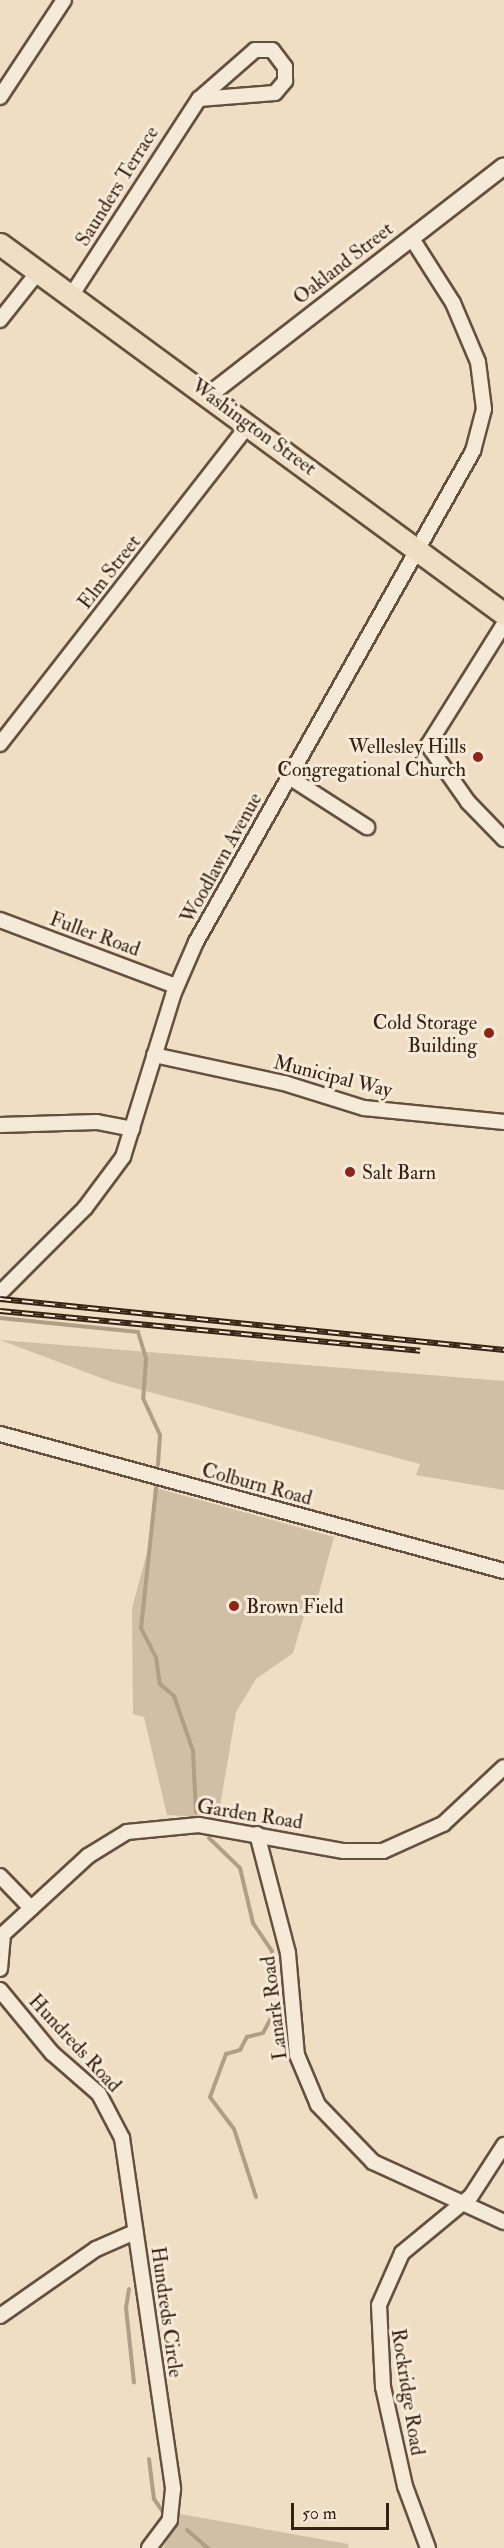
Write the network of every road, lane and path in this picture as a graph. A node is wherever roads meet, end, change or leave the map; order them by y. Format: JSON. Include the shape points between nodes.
{"nodes":[{"id":1,"x":64,"y":0,"type":"edge"},
{"id":2,"x":0,"y":97,"type":"edge"},
{"id":3,"x":199,"y":99,"type":"junction"},
{"id":4,"x":504,"y":166,"type":"edge"},
{"id":5,"x":411,"y":237,"type":"junction"},
{"id":6,"x":0,"y":244,"type":"edge"},
{"id":7,"x":38,"y":272,"type":"junction"},
{"id":8,"x":71,"y":296,"type":"junction"},
{"id":9,"x":0,"y":320,"type":"edge"},
{"id":10,"x":210,"y":395,"type":"junction"},
{"id":11,"x":249,"y":424,"type":"junction"},
{"id":12,"x":417,"y":547,"type":"junction"},
{"id":13,"x":504,"y":614,"type":"edge"},
{"id":14,"x":504,"y":624,"type":"edge"},
{"id":15,"x":0,"y":744,"type":"edge"},
{"id":16,"x":290,"y":777,"type":"junction"},
{"id":17,"x":367,"y":826,"type":"dead end"},
{"id":18,"x":504,"y":838,"type":"edge"},
{"id":19,"x":0,"y":920,"type":"edge"},
{"id":20,"x":176,"y":986,"type":"junction"},
{"id":21,"x":154,"y":1055,"type":"junction"},
{"id":22,"x":504,"y":1122,"type":"edge"},
{"id":23,"x":0,"y":1125,"type":"edge"},
{"id":24,"x":132,"y":1129,"type":"junction"},
{"id":25,"x":0,"y":1293,"type":"edge"},
{"id":26,"x":0,"y":1434,"type":"edge"},
{"id":27,"x":504,"y":1571,"type":"edge"},
{"id":28,"x":504,"y":1767,"type":"edge"},
{"id":29,"x":257,"y":1834,"type":"junction"},
{"id":30,"x":0,"y":1876,"type":"edge"},
{"id":31,"x":31,"y":1908,"type":"junction"},
{"id":32,"x":1,"y":1936,"type":"edge"},
{"id":33,"x":0,"y":1969,"type":"edge"},
{"id":34,"x":0,"y":1990,"type":"edge"},
{"id":35,"x":504,"y":2145,"type":"edge"},
{"id":36,"x":465,"y":2201,"type":"junction"},
{"id":37,"x":504,"y":2222,"type":"edge"},
{"id":38,"x":135,"y":2232,"type":"junction"},
{"id":39,"x":0,"y":2316,"type":"edge"},
{"id":40,"x":148,"y":2548,"type":"edge"},
{"id":41,"x":428,"y":2548,"type":"edge"}],
"edges":[{"from":1,"to":2,"type":"street"},
{"from":3,"to":3,"type":"street","name":"Saunders Terrace","via":[[255,50],[272,50],[285,67],[285,81],[275,93]]},
{"from":3,"to":8,"type":"street","name":"Saunders Terrace"},
{"from":4,"to":5,"type":"street","name":"Oakland Street"},
{"from":5,"to":10,"type":"street","name":"Oakland Street"},
{"from":5,"to":12,"type":"street","name":"Woodlawn Avenue","via":[[468,334],[484,397],[473,451]]},
{"from":6,"to":7,"type":"main road","name":"Washington Street"},
{"from":7,"to":8,"type":"main road","name":"Washington Street"},
{"from":7,"to":9,"type":"street"},
{"from":8,"to":10,"type":"main road","name":"Washington Street"},
{"from":10,"to":11,"type":"main road","name":"Washington Street"},
{"from":11,"to":12,"type":"main road","name":"Washington Street"},
{"from":11,"to":15,"type":"street","name":"Elm Street"},
{"from":12,"to":13,"type":"main road","name":"Washington Street"},
{"from":12,"to":16,"type":"street","name":"Woodlawn Avenue"},
{"from":14,"to":18,"type":"street","via":[[428,746],[468,802]]},
{"from":16,"to":17,"type":"street"},
{"from":16,"to":20,"type":"street","name":"Woodlawn Avenue"},
{"from":19,"to":20,"type":"street","name":"Fuller Road"},
{"from":20,"to":21,"type":"street","name":"Woodlawn Avenue"},
{"from":21,"to":22,"type":"street","name":"Municipal Way","via":[[284,1083],[364,1108]]},
{"from":21,"to":24,"type":"street","name":"Woodlawn Avenue"},
{"from":23,"to":24,"type":"street","via":[[97,1122]]},
{"from":24,"to":25,"type":"street","name":"Woodlawn Avenue","via":[[108,1181]]},
{"from":26,"to":27,"type":"street","name":"Colburn Road"},
{"from":28,"to":29,"type":"street","name":"Garden Road","via":[[451,1819],[391,1849],[352,1852]]},
{"from":29,"to":31,"type":"street","name":"Garden Road","via":[[190,1824],[134,1830],[94,1851]]},
{"from":29,"to":36,"type":"street","name":"Lanark Road","via":[[288,1953],[297,2055],[314,2098],[365,2157],[405,2180]]},
{"from":30,"to":31,"type":"street"},
{"from":31,"to":32,"type":"street","name":"Garden Road"},
{"from":32,"to":33,"type":"street"},
{"from":34,"to":38,"type":"street","name":"Hundreds Road","via":[[113,2114],[124,2147]]},
{"from":35,"to":36,"type":"street","name":"Rockridge Road"},
{"from":36,"to":37,"type":"street","name":"Lanark Road"},
{"from":36,"to":41,"type":"street","name":"Rockridge Road","via":[[402,2253],[378,2314],[385,2396],[405,2486]]},
{"from":38,"to":39,"type":"street","name":"Hundreds Circle","via":[[96,2249]]},
{"from":38,"to":40,"type":"street","name":"Hundreds Circle","via":[[173,2489],[170,2520]]}]}
